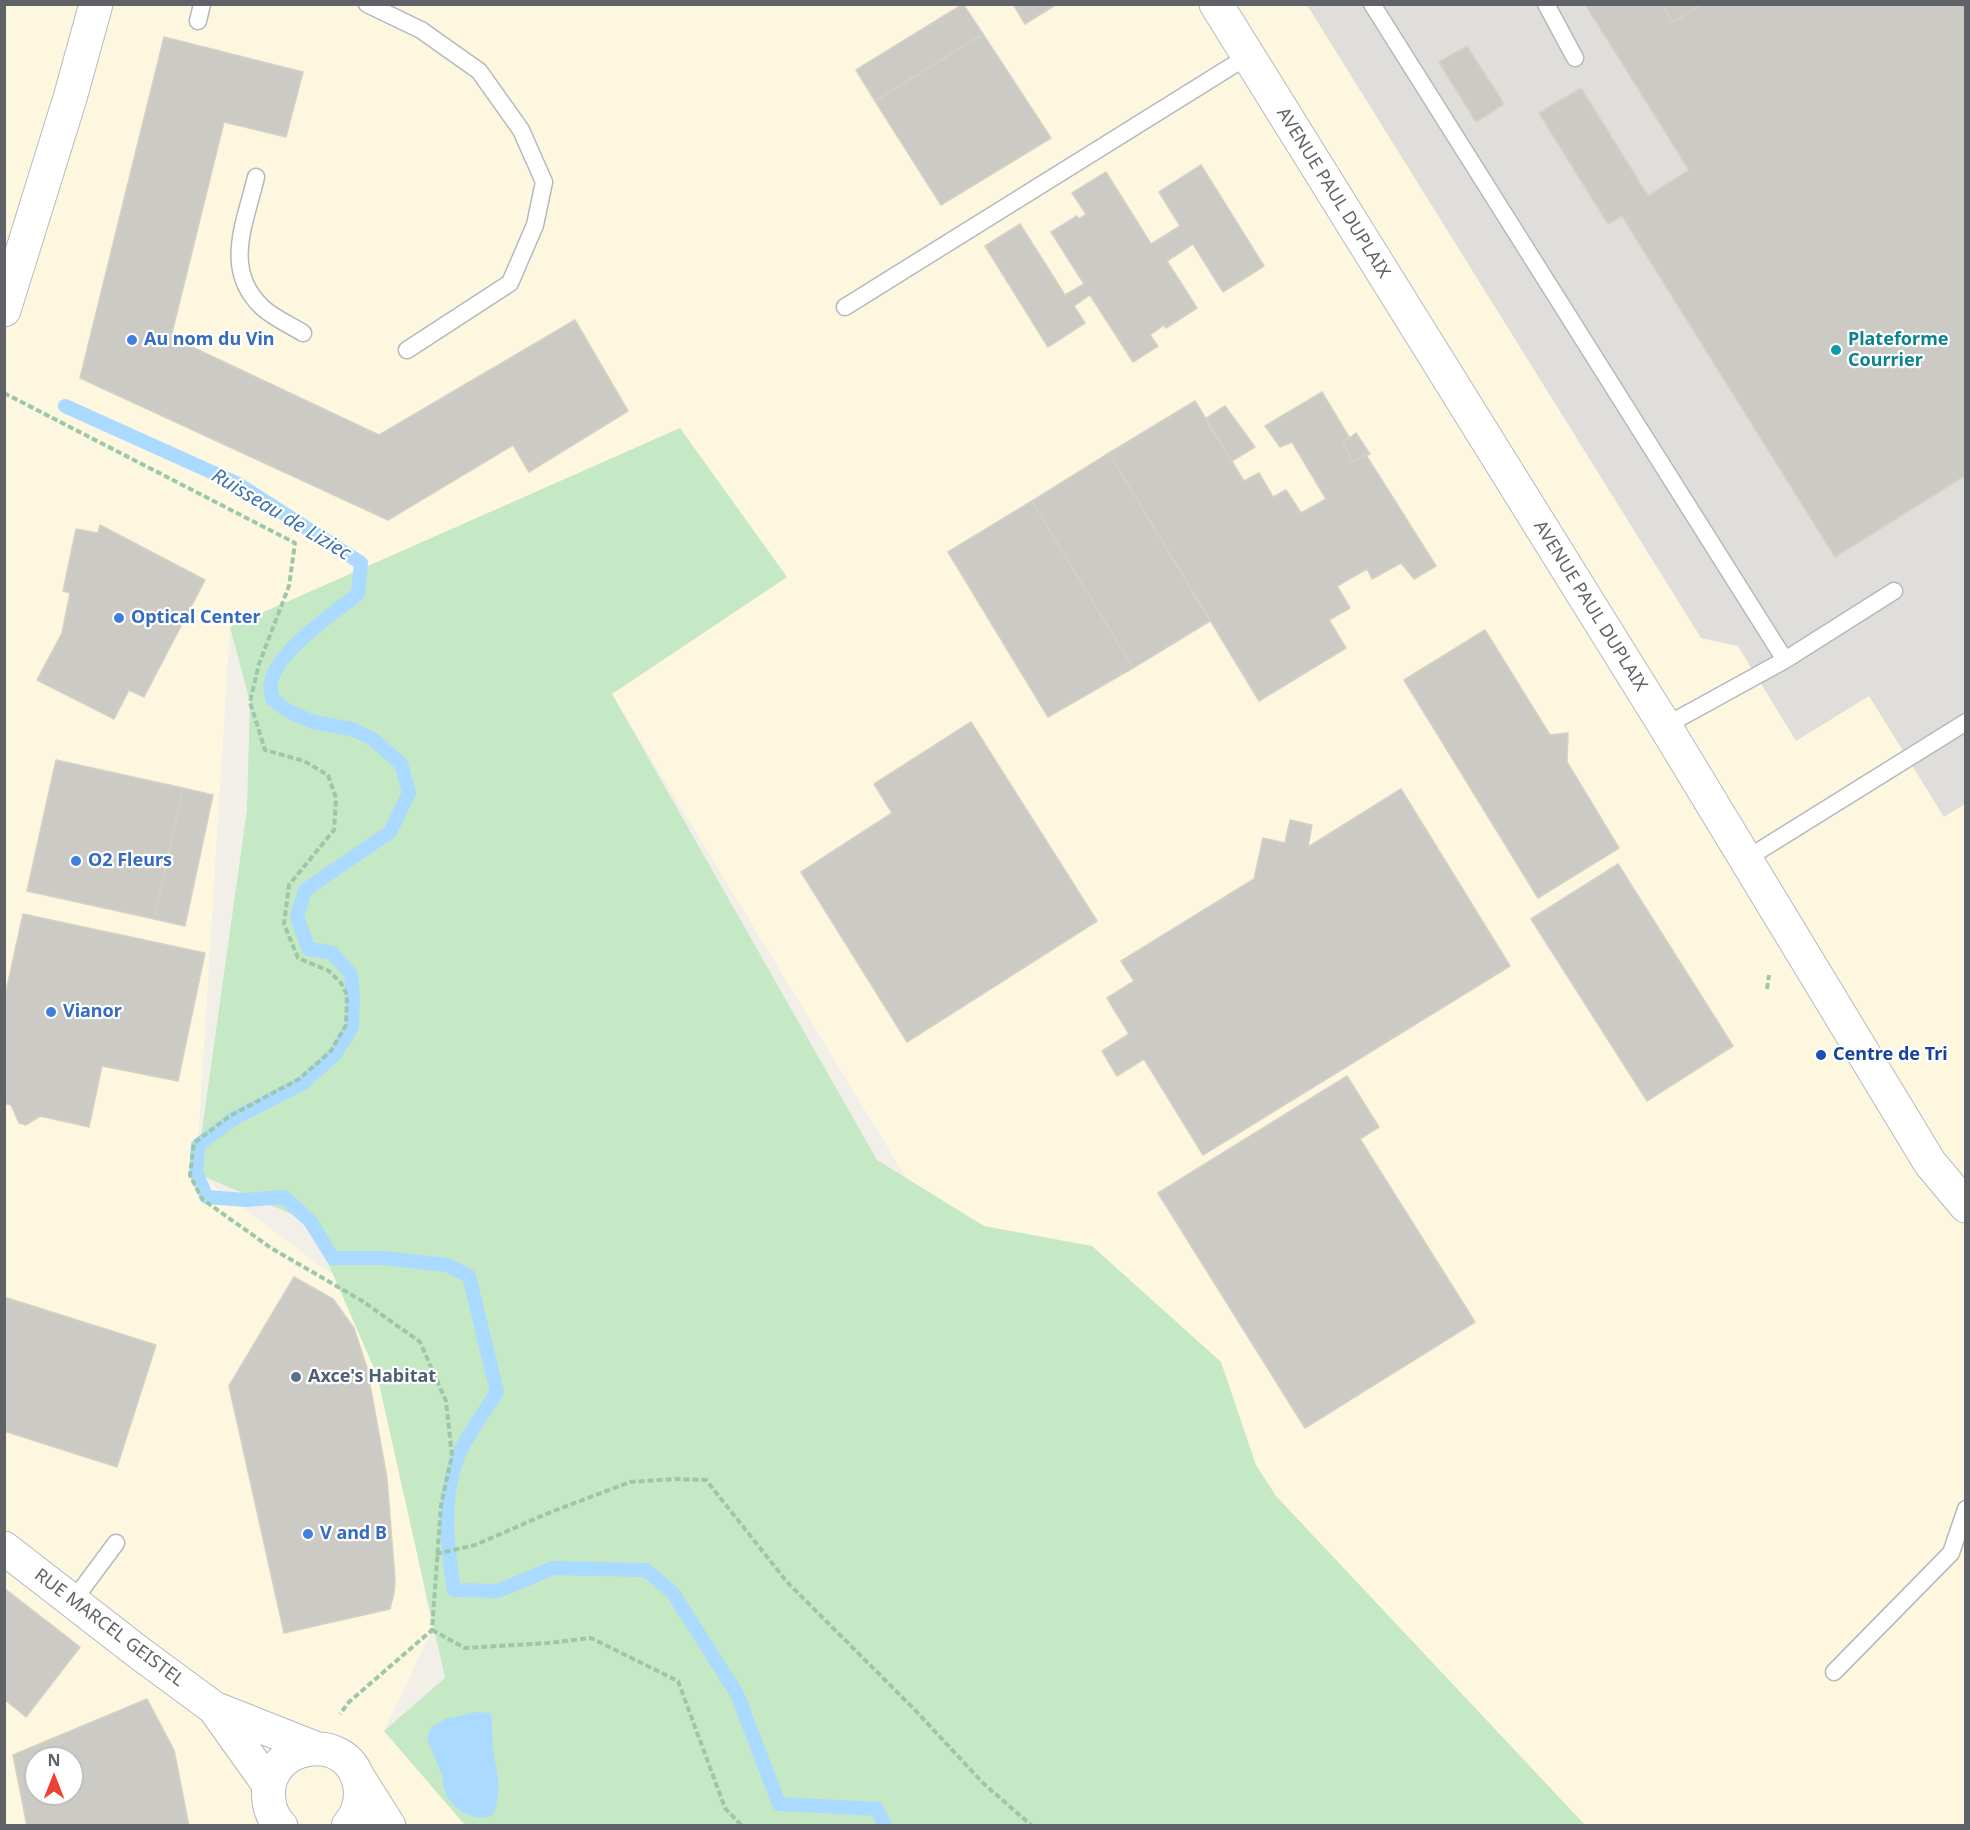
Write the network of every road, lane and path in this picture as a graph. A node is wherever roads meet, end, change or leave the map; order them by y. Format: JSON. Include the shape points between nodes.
{"nodes":[{"id":1,"x":96,"y":4,"type":"edge"},
{"id":2,"x":202,"y":4,"type":"edge"},
{"id":3,"x":367,"y":4,"type":"edge"},
{"id":4,"x":1216,"y":4,"type":"edge"},
{"id":5,"x":1372,"y":4,"type":"edge"},
{"id":6,"x":1546,"y":4,"type":"edge"},
{"id":7,"x":198,"y":21,"type":"dead end"},
{"id":8,"x":1248,"y":56,"type":"junction"},
{"id":9,"x":1575,"y":58,"type":"dead end"},
{"id":10,"x":256,"y":177,"type":"dead end"},
{"id":11,"x":845,"y":307,"type":"dead end"},
{"id":12,"x":4,"y":310,"type":"edge"},
{"id":13,"x":303,"y":333,"type":"dead end"},
{"id":14,"x":407,"y":350,"type":"dead end"},
{"id":15,"x":4,"y":393,"type":"edge"},
{"id":16,"x":1894,"y":591,"type":"dead end"},
{"id":17,"x":1785,"y":660,"type":"junction"},
{"id":18,"x":1965,"y":722,"type":"edge"},
{"id":19,"x":1665,"y":726,"type":"junction"},
{"id":20,"x":1746,"y":859,"type":"junction"},
{"id":21,"x":1965,"y":1206,"type":"edge"},
{"id":22,"x":1965,"y":1509,"type":"edge"},
{"id":23,"x":116,"y":1543,"type":"dead end"},
{"id":24,"x":4,"y":1548,"type":"edge"},
{"id":25,"x":436,"y":1554,"type":"junction"},
{"id":26,"x":73,"y":1601,"type":"junction"},
{"id":27,"x":432,"y":1630,"type":"junction"},
{"id":28,"x":1834,"y":1672,"type":"dead end"},
{"id":29,"x":214,"y":1708,"type":"junction"},
{"id":30,"x":315,"y":1748,"type":"junction"},
{"id":31,"x":358,"y":1776,"type":"junction"},
{"id":32,"x":268,"y":1790,"type":"junction"},
{"id":33,"x":259,"y":1826,"type":"edge"},
{"id":34,"x":281,"y":1826,"type":"edge"},
{"id":35,"x":348,"y":1826,"type":"edge"},
{"id":36,"x":390,"y":1826,"type":"edge"},
{"id":37,"x":742,"y":1826,"type":"edge"},
{"id":38,"x":1032,"y":1826,"type":"edge"}],
"edges":[{"from":1,"to":12,"type":"main road"},
{"from":2,"to":7,"type":"lane"},
{"from":3,"to":14,"type":"lane","via":[[421,30],[479,71],[521,130],[544,182],[535,225],[510,283]]},
{"from":4,"to":8,"type":"main road","name":"AVENUE PAUL DUPLAIX"},
{"from":5,"to":17,"type":"lane"},
{"from":6,"to":9,"type":"lane"},
{"from":8,"to":11,"type":"lane"},
{"from":8,"to":19,"type":"main road","name":"AVENUE PAUL DUPLAIX"},
{"from":10,"to":13,"type":"lane","via":[[238,251],[242,280],[263,308]]},
{"from":15,"to":25,"type":"path","via":[[295,543],[289,586],[250,702],[265,750],[304,761],[328,775],[336,798],[334,830],[289,885],[284,924],[298,958],[329,971],[341,983],[347,995],[346,1025],[331,1051],[299,1079],[230,1116],[194,1143],[190,1174],[202,1199],[271,1248],[364,1302],[420,1342],[446,1401],[452,1456],[441,1504]]},
{"from":16,"to":17,"type":"lane"},
{"from":17,"to":19,"type":"lane"},
{"from":18,"to":20,"type":"lane"},
{"from":19,"to":20,"type":"main road","name":"AVENUE PAUL DUPLAIX"},
{"from":20,"to":21,"type":"main road","name":"AVENUE PAUL DUPLAIX","via":[[1930,1163]]},
{"from":22,"to":28,"type":"lane","via":[[1951,1553]]},
{"from":23,"to":26,"type":"lane"},
{"from":24,"to":26,"type":"main road","name":"RUE MARCEL GEISTEL"},
{"from":25,"to":27,"type":"path"},
{"from":25,"to":38,"type":"path","via":[[475,1545],[630,1482],[706,1480],[787,1582],[983,1783]]},
{"from":26,"to":29,"type":"main road","name":"RUE MARCEL GEISTEL"},
{"from":27,"to":30,"type":"path","via":[[349,1702]]},
{"from":27,"to":37,"type":"path","via":[[465,1647],[591,1638],[678,1681],[725,1808]]},
{"from":29,"to":30,"type":"main road","name":"RUE MARCEL GEISTEL"},
{"from":29,"to":32,"type":"main road","name":"RUE MARCEL GEISTEL"},
{"from":30,"to":31,"type":"main road","name":"RUE MARCEL GEISTEL","via":[[340,1756]]},
{"from":30,"to":32,"type":"main road","via":[[285,1758],[274,1771]]},
{"from":31,"to":35,"type":"main road","via":[[360,1805]]},
{"from":31,"to":36,"type":"main road","name":"RUE MARCEL GEISTEL"},
{"from":32,"to":33,"type":"main road"},
{"from":32,"to":34,"type":"main road","name":"RUE MARCEL GEISTEL","via":[[270,1808]]}]}
